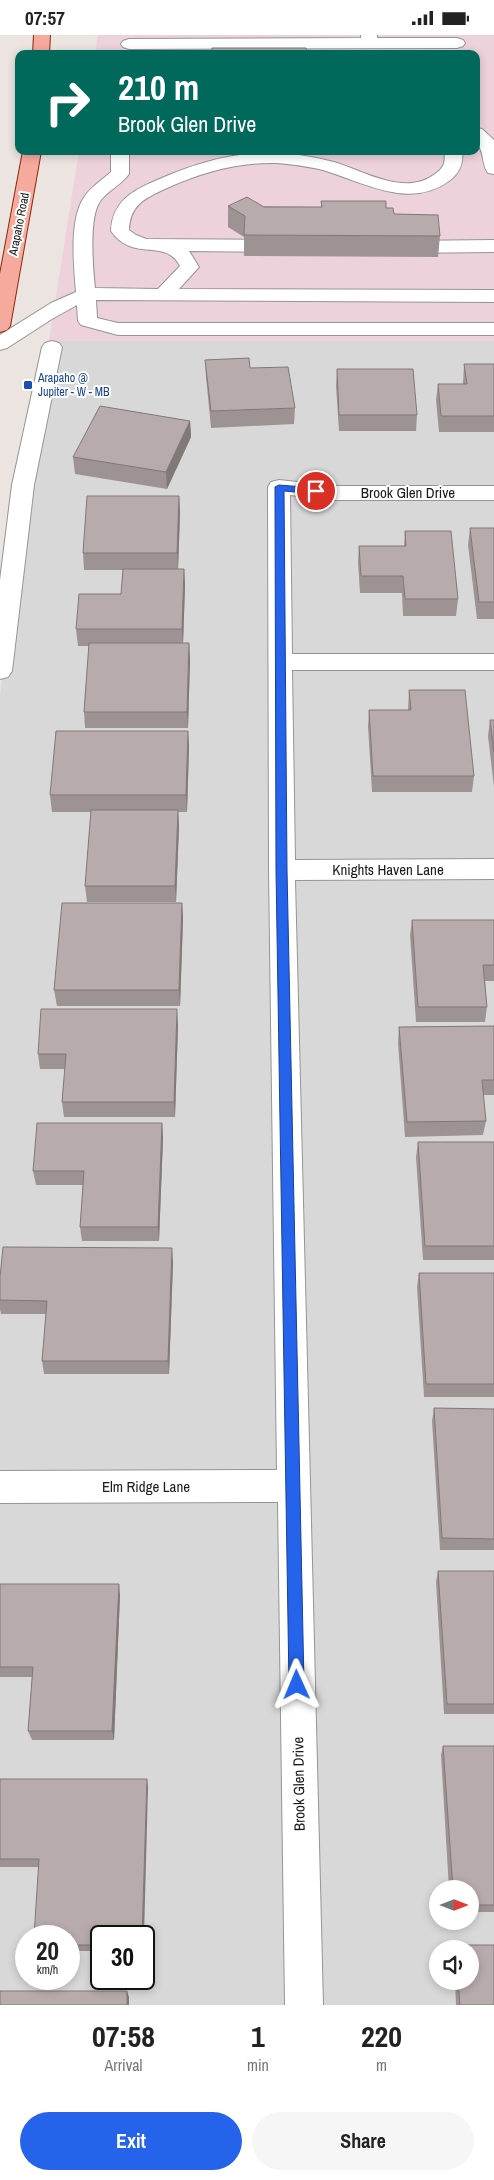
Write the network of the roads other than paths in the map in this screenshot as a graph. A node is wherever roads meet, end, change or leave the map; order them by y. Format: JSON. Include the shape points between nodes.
{"nodes":[{"id":1,"x":42,"y":35,"type":"edge"},
{"id":2,"x":370,"y":39,"type":"edge"},
{"id":3,"x":129,"y":44,"type":"edge"},
{"id":4,"x":457,"y":44,"type":"edge"},
{"id":5,"x":400,"y":48,"type":"edge"},
{"id":6,"x":41,"y":50,"type":"edge"},
{"id":7,"x":480,"y":128,"type":"edge"},
{"id":8,"x":494,"y":130,"type":"edge"},
{"id":9,"x":480,"y":137,"type":"edge"},
{"id":10,"x":31,"y":155,"type":"edge"},
{"id":11,"x":120,"y":155,"type":"edge"},
{"id":12,"x":454,"y":155,"type":"edge"},
{"id":13,"x":494,"y":169,"type":"edge"},
{"id":14,"x":170,"y":246,"type":"junction"},
{"id":15,"x":302,"y":246,"type":"edge"},
{"id":16,"x":494,"y":246,"type":"edge"},
{"id":17,"x":379,"y":247,"type":"edge"},
{"id":18,"x":164,"y":293,"type":"junction"},
{"id":19,"x":84,"y":295,"type":"junction"},
{"id":20,"x":494,"y":296,"type":"edge"},
{"id":21,"x":0,"y":326,"type":"edge"},
{"id":22,"x":494,"y":329,"type":"edge"},
{"id":23,"x":0,"y":344,"type":"edge"},
{"id":24,"x":52,"y":347,"type":"dead end"},
{"id":25,"x":494,"y":493,"type":"edge"},
{"id":26,"x":279,"y":662,"type":"junction"},
{"id":27,"x":494,"y":662,"type":"edge"},
{"id":28,"x":0,"y":671,"type":"edge"},
{"id":29,"x":494,"y":869,"type":"edge"},
{"id":30,"x":282,"y":870,"type":"junction"},
{"id":31,"x":292,"y":1486,"type":"junction"},
{"id":32,"x":0,"y":1487,"type":"edge"},
{"id":33,"x":304,"y":2005,"type":"edge"}],
"edges":[{"from":1,"to":6,"type":"main road"},
{"from":2,"to":3,"type":"street"},
{"from":2,"to":5,"type":"street"},
{"from":4,"to":5,"type":"street"},
{"from":7,"to":8,"type":"street"},
{"from":9,"to":13,"type":"street","via":[[490,146]]},
{"from":10,"to":21,"type":"main road","name":"Arapaho Road"},
{"from":11,"to":19,"type":"street","via":[[120,174],[91,201],[85,213]]},
{"from":12,"to":14,"type":"street","via":[[452,168],[442,179],[421,186],[382,185],[328,166],[271,158],[242,159],[188,172],[139,196],[126,205],[120,218],[120,231],[129,239],[143,245]]},
{"from":14,"to":15,"type":"street"},
{"from":14,"to":18,"type":"street","via":[[184,256],[190,267]]},
{"from":16,"to":17,"type":"street"},
{"from":18,"to":19,"type":"street"},
{"from":18,"to":20,"type":"street"},
{"from":19,"to":22,"type":"street","via":[[88,321],[118,329]]},
{"from":19,"to":23,"type":"street"},
{"from":24,"to":28,"type":"street","via":[[23,485]]},
{"from":25,"to":26,"type":"street","name":"Brook Glen Drive","via":[[334,493],[279,487]]},
{"from":26,"to":27,"type":"street"},
{"from":26,"to":30,"type":"street","name":"Brook Glen Drive"},
{"from":29,"to":30,"type":"street","name":"Knights Haven Lane"},
{"from":30,"to":31,"type":"street","name":"Brook Glen Drive"},
{"from":31,"to":32,"type":"street","name":"Elm Ridge Lane"},
{"from":31,"to":33,"type":"street","name":"Brook Glen Drive"}]}
